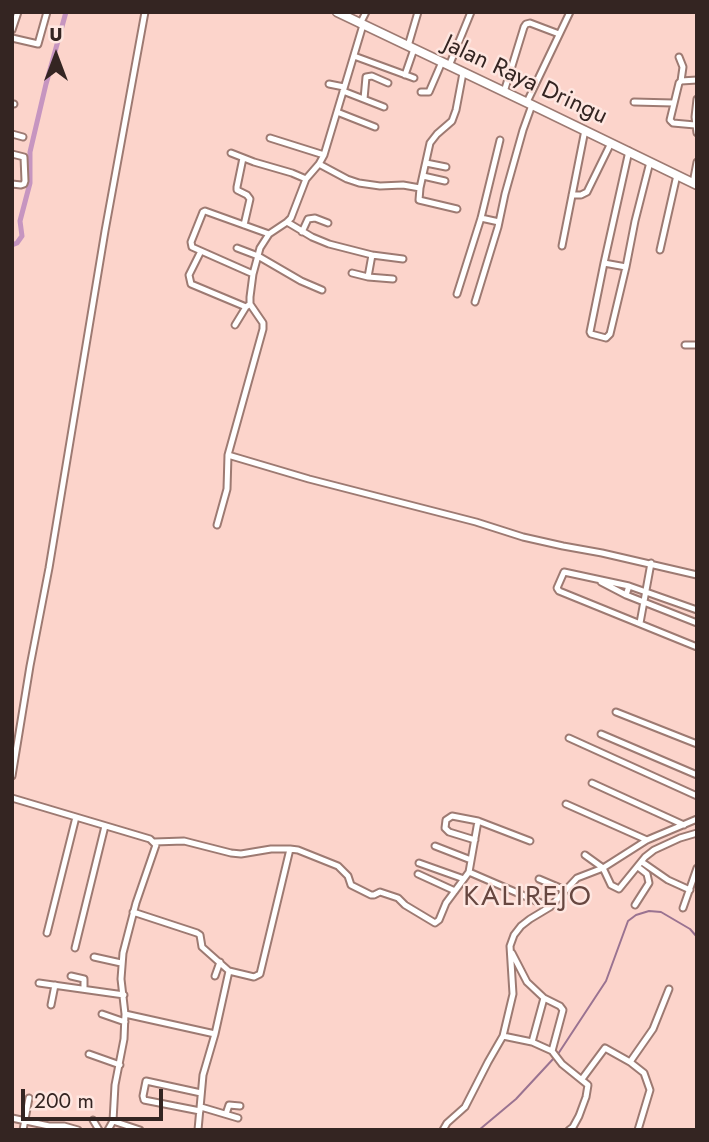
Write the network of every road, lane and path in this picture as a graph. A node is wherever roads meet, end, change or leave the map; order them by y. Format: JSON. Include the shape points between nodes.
{"nodes":[{"id":1,"x":18,"y":12,"type":"edge"},
{"id":2,"x":47,"y":12,"type":"edge"},
{"id":3,"x":145,"y":12,"type":"edge"},
{"id":4,"x":337,"y":12,"type":"edge"},
{"id":5,"x":366,"y":12,"type":"edge"},
{"id":6,"x":418,"y":12,"type":"edge"},
{"id":7,"x":471,"y":12,"type":"edge"},
{"id":8,"x":570,"y":12,"type":"edge"},
{"id":9,"x":362,"y":27,"type":"junction"},
{"id":10,"x":12,"y":30,"type":"edge"},
{"id":11,"x":559,"y":34,"type":"junction"},
{"id":12,"x":12,"y":38,"type":"edge"},
{"id":13,"x":411,"y":48,"type":"junction"},
{"id":14,"x":354,"y":56,"type":"junction"},
{"id":15,"x":679,"y":57,"type":"dead end"},
{"id":16,"x":445,"y":64,"type":"junction"},
{"id":17,"x":463,"y":72,"type":"junction"},
{"id":18,"x":405,"y":75,"type":"junction"},
{"id":19,"x":414,"y":78,"type":"dead end"},
{"id":20,"x":697,"y":80,"type":"edge"},
{"id":21,"x":681,"y":81,"type":"junction"},
{"id":22,"x":388,"y":83,"type":"dead end"},
{"id":23,"x":329,"y":84,"type":"dead end"},
{"id":24,"x":344,"y":89,"type":"junction"},
{"id":25,"x":421,"y":92,"type":"dead end"},
{"id":26,"x":504,"y":92,"type":"junction"},
{"id":27,"x":364,"y":99,"type":"junction"},
{"id":28,"x":697,"y":99,"type":"edge"},
{"id":29,"x":634,"y":102,"type":"dead end"},
{"id":30,"x":673,"y":103,"type":"junction"},
{"id":31,"x":529,"y":104,"type":"junction"},
{"id":32,"x":384,"y":107,"type":"dead end"},
{"id":33,"x":337,"y":112,"type":"junction"},
{"id":34,"x":695,"y":125,"type":"edge"},
{"id":35,"x":375,"y":127,"type":"dead end"},
{"id":36,"x":585,"y":130,"type":"junction"},
{"id":37,"x":697,"y":133,"type":"edge"},
{"id":38,"x":12,"y":134,"type":"edge"},
{"id":39,"x":23,"y":136,"type":"dead end"},
{"id":40,"x":270,"y":138,"type":"dead end"},
{"id":41,"x":500,"y":140,"type":"dead end"},
{"id":42,"x":611,"y":143,"type":"junction"},
{"id":43,"x":629,"y":151,"type":"junction"},
{"id":44,"x":231,"y":153,"type":"dead end"},
{"id":45,"x":12,"y":154,"type":"edge"},
{"id":46,"x":324,"y":155,"type":"junction"},
{"id":47,"x":243,"y":158,"type":"junction"},
{"id":48,"x":650,"y":162,"type":"junction"},
{"id":49,"x":697,"y":162,"type":"edge"},
{"id":50,"x":426,"y":163,"type":"junction"},
{"id":51,"x":319,"y":164,"type":"junction"},
{"id":52,"x":446,"y":167,"type":"dead end"},
{"id":53,"x":677,"y":175,"type":"junction"},
{"id":54,"x":423,"y":176,"type":"junction"},
{"id":55,"x":306,"y":179,"type":"junction"},
{"id":56,"x":445,"y":181,"type":"dead end"},
{"id":57,"x":12,"y":184,"type":"edge"},
{"id":58,"x":695,"y":184,"type":"edge"},
{"id":59,"x":421,"y":188,"type":"junction"},
{"id":60,"x":572,"y":195,"type":"junction"},
{"id":61,"x":457,"y":209,"type":"dead end"},
{"id":62,"x":481,"y":218,"type":"junction"},
{"id":63,"x":287,"y":222,"type":"junction"},
{"id":64,"x":499,"y":222,"type":"junction"},
{"id":65,"x":328,"y":223,"type":"dead end"},
{"id":66,"x":244,"y":225,"type":"junction"},
{"id":67,"x":302,"y":232,"type":"junction"},
{"id":68,"x":269,"y":234,"type":"junction"},
{"id":69,"x":562,"y":246,"type":"dead end"},
{"id":70,"x":237,"y":248,"type":"dead end"},
{"id":71,"x":660,"y":250,"type":"dead end"},
{"id":72,"x":201,"y":251,"type":"junction"},
{"id":73,"x":372,"y":255,"type":"junction"},
{"id":74,"x":258,"y":256,"type":"junction"},
{"id":75,"x":403,"y":259,"type":"dead end"},
{"id":76,"x":604,"y":263,"type":"junction"},
{"id":77,"x":626,"y":267,"type":"junction"},
{"id":78,"x":352,"y":273,"type":"dead end"},
{"id":79,"x":253,"y":274,"type":"junction"},
{"id":80,"x":368,"y":276,"type":"junction"},
{"id":81,"x":393,"y":279,"type":"dead end"},
{"id":82,"x":323,"y":290,"type":"dead end"},
{"id":83,"x":457,"y":293,"type":"dead end"},
{"id":84,"x":475,"y":302,"type":"dead end"},
{"id":85,"x":248,"y":305,"type":"junction"},
{"id":86,"x":235,"y":324,"type":"dead end"},
{"id":87,"x":685,"y":345,"type":"dead end"},
{"id":88,"x":697,"y":345,"type":"edge"},
{"id":89,"x":228,"y":455,"type":"junction"},
{"id":90,"x":217,"y":525,"type":"dead end"},
{"id":91,"x":651,"y":563,"type":"junction"},
{"id":92,"x":697,"y":575,"type":"edge"},
{"id":93,"x":593,"y":578,"type":"junction"},
{"id":94,"x":629,"y":586,"type":"junction"},
{"id":95,"x":645,"y":591,"type":"junction"},
{"id":96,"x":626,"y":595,"type":"junction"},
{"id":97,"x":644,"y":602,"type":"junction"},
{"id":98,"x":697,"y":610,"type":"edge"},
{"id":99,"x":697,"y":623,"type":"edge"},
{"id":100,"x":640,"y":624,"type":"junction"},
{"id":101,"x":697,"y":647,"type":"edge"},
{"id":102,"x":617,"y":712,"type":"dead end"},
{"id":103,"x":601,"y":734,"type":"dead end"},
{"id":104,"x":569,"y":738,"type":"dead end"},
{"id":105,"x":697,"y":744,"type":"edge"},
{"id":106,"x":697,"y":775,"type":"edge"},
{"id":107,"x":12,"y":776,"type":"edge"},
{"id":108,"x":592,"y":783,"type":"dead end"},
{"id":109,"x":697,"y":796,"type":"edge"},
{"id":110,"x":12,"y":797,"type":"edge"},
{"id":111,"x":566,"y":804,"type":"dead end"},
{"id":112,"x":76,"y":817,"type":"junction"},
{"id":113,"x":697,"y":819,"type":"edge"},
{"id":114,"x":478,"y":821,"type":"junction"},
{"id":115,"x":684,"y":825,"type":"junction"},
{"id":116,"x":105,"y":826,"type":"junction"},
{"id":117,"x":697,"y":833,"type":"edge"},
{"id":118,"x":475,"y":840,"type":"junction"},
{"id":119,"x":647,"y":840,"type":"junction"},
{"id":120,"x":530,"y":841,"type":"dead end"},
{"id":121,"x":154,"y":842,"type":"junction"},
{"id":122,"x":435,"y":846,"type":"dead end"},
{"id":123,"x":290,"y":849,"type":"junction"},
{"id":124,"x":584,"y":855,"type":"dead end"},
{"id":125,"x":641,"y":855,"type":"junction"},
{"id":126,"x":471,"y":860,"type":"junction"},
{"id":127,"x":419,"y":863,"type":"dead end"},
{"id":128,"x":697,"y":868,"type":"edge"},
{"id":129,"x":604,"y":871,"type":"junction"},
{"id":130,"x":469,"y":872,"type":"junction"},
{"id":131,"x":418,"y":874,"type":"dead end"},
{"id":132,"x":464,"y":879,"type":"junction"},
{"id":133,"x":539,"y":879,"type":"dead end"},
{"id":134,"x":649,"y":883,"type":"junction"},
{"id":135,"x":658,"y":888,"type":"dead end"},
{"id":136,"x":565,"y":890,"type":"junction"},
{"id":137,"x":690,"y":890,"type":"junction"},
{"id":138,"x":455,"y":891,"type":"junction"},
{"id":139,"x":635,"y":905,"type":"dead end"},
{"id":140,"x":550,"y":907,"type":"junction"},
{"id":141,"x":683,"y":908,"type":"dead end"},
{"id":142,"x":133,"y":912,"type":"junction"},
{"id":143,"x":47,"y":933,"type":"dead end"},
{"id":144,"x":510,"y":946,"type":"junction"},
{"id":145,"x":75,"y":948,"type":"dead end"},
{"id":146,"x":94,"y":957,"type":"dead end"},
{"id":147,"x":220,"y":962,"type":"junction"},
{"id":148,"x":121,"y":963,"type":"junction"},
{"id":149,"x":229,"y":971,"type":"junction"},
{"id":150,"x":71,"y":976,"type":"dead end"},
{"id":151,"x":215,"y":976,"type":"dead end"},
{"id":152,"x":39,"y":983,"type":"dead end"},
{"id":153,"x":55,"y":985,"type":"junction"},
{"id":154,"x":84,"y":989,"type":"junction"},
{"id":155,"x":669,"y":989,"type":"dead end"},
{"id":156,"x":124,"y":995,"type":"junction"},
{"id":157,"x":544,"y":998,"type":"junction"},
{"id":158,"x":51,"y":1005,"type":"dead end"},
{"id":159,"x":102,"y":1014,"type":"dead end"},
{"id":160,"x":125,"y":1014,"type":"junction"},
{"id":161,"x":125,"y":1022,"type":"junction"},
{"id":162,"x":215,"y":1034,"type":"junction"},
{"id":163,"x":503,"y":1036,"type":"junction"},
{"id":164,"x":532,"y":1042,"type":"junction"},
{"id":165,"x":596,"y":1042,"type":"dead end"},
{"id":166,"x":605,"y":1048,"type":"junction"},
{"id":167,"x":552,"y":1052,"type":"junction"},
{"id":168,"x":89,"y":1054,"type":"dead end"},
{"id":169,"x":630,"y":1062,"type":"junction"},
{"id":170,"x":120,"y":1065,"type":"junction"},
{"id":171,"x":582,"y":1079,"type":"junction"},
{"id":172,"x":201,"y":1093,"type":"junction"},
{"id":173,"x":29,"y":1098,"type":"dead end"},
{"id":174,"x":240,"y":1106,"type":"dead end"},
{"id":175,"x":200,"y":1109,"type":"junction"},
{"id":176,"x":226,"y":1114,"type":"junction"},
{"id":177,"x":12,"y":1118,"type":"edge"},
{"id":178,"x":238,"y":1118,"type":"dead end"},
{"id":179,"x":24,"y":1120,"type":"junction"},
{"id":180,"x":93,"y":1120,"type":"dead end"},
{"id":181,"x":113,"y":1121,"type":"junction"},
{"id":182,"x":23,"y":1130,"type":"edge"},
{"id":183,"x":78,"y":1130,"type":"edge"},
{"id":184,"x":99,"y":1130,"type":"edge"},
{"id":185,"x":108,"y":1130,"type":"edge"},
{"id":186,"x":141,"y":1130,"type":"edge"},
{"id":187,"x":198,"y":1130,"type":"edge"},
{"id":188,"x":443,"y":1130,"type":"edge"},
{"id":189,"x":569,"y":1130,"type":"edge"},
{"id":190,"x":638,"y":1130,"type":"edge"}],
"edges":[{"from":1,"to":10,"type":"street"},
{"from":2,"to":12,"type":"street","via":[[38,44]]},
{"from":3,"to":107,"type":"street"},
{"from":4,"to":9,"type":"highway","name":"Jalan Raya Dringu"},
{"from":5,"to":9,"type":"street"},
{"from":6,"to":13,"type":"street"},
{"from":7,"to":16,"type":"street"},
{"from":8,"to":11,"type":"street"},
{"from":9,"to":13,"type":"highway","name":"Jalan Raya Dringu"},
{"from":9,"to":14,"type":"street"},
{"from":11,"to":26,"type":"street","via":[[526,24]]},
{"from":11,"to":31,"type":"street"},
{"from":13,"to":16,"type":"highway","name":"Jalan Raya Dringu"},
{"from":13,"to":18,"type":"street"},
{"from":14,"to":18,"type":"street"},
{"from":14,"to":24,"type":"street"},
{"from":15,"to":21,"type":"street"},
{"from":16,"to":17,"type":"highway","name":"Jalan Raya Dringu"},
{"from":16,"to":25,"type":"street","via":[[429,92]]},
{"from":17,"to":26,"type":"highway","name":"Jalan Raya Dringu"},
{"from":17,"to":50,"type":"street","via":[[452,121],[433,138]]},
{"from":18,"to":19,"type":"street"},
{"from":20,"to":21,"type":"street"},
{"from":21,"to":30,"type":"street"},
{"from":22,"to":27,"type":"street","via":[[366,77]]},
{"from":23,"to":24,"type":"street"},
{"from":24,"to":27,"type":"street"},
{"from":24,"to":33,"type":"street"},
{"from":26,"to":31,"type":"highway","name":"Jalan Raya Dringu"},
{"from":27,"to":32,"type":"street"},
{"from":28,"to":34,"type":"street"},
{"from":29,"to":30,"type":"street"},
{"from":30,"to":34,"type":"street","via":[[670,120]]},
{"from":31,"to":36,"type":"highway","name":"Jalan Raya Dringu"},
{"from":31,"to":64,"type":"street"},
{"from":33,"to":35,"type":"street"},
{"from":33,"to":46,"type":"street"},
{"from":34,"to":37,"type":"street"},
{"from":36,"to":42,"type":"highway","name":"Jalan Raya Dringu"},
{"from":36,"to":60,"type":"street"},
{"from":38,"to":39,"type":"street"},
{"from":40,"to":46,"type":"street"},
{"from":41,"to":62,"type":"street"},
{"from":42,"to":43,"type":"highway","name":"Jalan Raya Dringu"},
{"from":42,"to":60,"type":"street","via":[[587,192]]},
{"from":43,"to":48,"type":"highway","name":"Jalan Raya Dringu"},
{"from":43,"to":76,"type":"street"},
{"from":44,"to":47,"type":"street"},
{"from":45,"to":57,"type":"street","via":[[24,157],[25,181]]},
{"from":46,"to":51,"type":"street"},
{"from":47,"to":55,"type":"street"},
{"from":47,"to":66,"type":"street","via":[[237,190],[250,199]]},
{"from":48,"to":53,"type":"highway","name":"Jalan Raya Dringu"},
{"from":48,"to":77,"type":"street"},
{"from":49,"to":58,"type":"street"},
{"from":50,"to":52,"type":"street"},
{"from":50,"to":54,"type":"street"},
{"from":51,"to":55,"type":"street"},
{"from":51,"to":59,"type":"street","via":[[359,183]]},
{"from":53,"to":58,"type":"highway","name":"Jalan Raya Dringu"},
{"from":53,"to":71,"type":"street"},
{"from":54,"to":56,"type":"street"},
{"from":54,"to":59,"type":"street"},
{"from":55,"to":63,"type":"street"},
{"from":59,"to":61,"type":"street","via":[[419,200]]},
{"from":60,"to":69,"type":"street"},
{"from":62,"to":64,"type":"street"},
{"from":62,"to":83,"type":"street"},
{"from":63,"to":67,"type":"street"},
{"from":63,"to":68,"type":"street"},
{"from":64,"to":84,"type":"street"},
{"from":65,"to":67,"type":"street","via":[[308,219]]},
{"from":66,"to":68,"type":"street"},
{"from":66,"to":72,"type":"street","via":[[204,211],[191,244]]},
{"from":67,"to":73,"type":"street"},
{"from":68,"to":74,"type":"street"},
{"from":70,"to":74,"type":"street"},
{"from":72,"to":79,"type":"street"},
{"from":72,"to":85,"type":"street","via":[[189,275],[191,284]]},
{"from":73,"to":75,"type":"street"},
{"from":73,"to":80,"type":"street"},
{"from":74,"to":79,"type":"street"},
{"from":74,"to":82,"type":"street"},
{"from":76,"to":77,"type":"street"},
{"from":76,"to":77,"type":"street","via":[[590,332],[606,338]]},
{"from":78,"to":80,"type":"street"},
{"from":79,"to":85,"type":"street"},
{"from":80,"to":81,"type":"street"},
{"from":85,"to":86,"type":"street"},
{"from":85,"to":89,"type":"street","via":[[262,321],[262,334]]},
{"from":87,"to":88,"type":"street"},
{"from":89,"to":90,"type":"street","via":[[227,489]]},
{"from":89,"to":91,"type":"street","via":[[523,537]]},
{"from":91,"to":92,"type":"street"},
{"from":91,"to":95,"type":"street"},
{"from":93,"to":94,"type":"street"},
{"from":93,"to":96,"type":"street"},
{"from":93,"to":100,"type":"street","via":[[564,572],[557,590]]},
{"from":94,"to":95,"type":"street"},
{"from":94,"to":96,"type":"street"},
{"from":95,"to":97,"type":"street"},
{"from":95,"to":98,"type":"street"},
{"from":96,"to":97,"type":"street"},
{"from":97,"to":99,"type":"street"},
{"from":97,"to":100,"type":"street"},
{"from":100,"to":101,"type":"street"},
{"from":102,"to":105,"type":"street"},
{"from":103,"to":106,"type":"street"},
{"from":104,"to":109,"type":"street"},
{"from":108,"to":115,"type":"street"},
{"from":110,"to":112,"type":"street"},
{"from":111,"to":119,"type":"street"},
{"from":112,"to":116,"type":"street"},
{"from":112,"to":143,"type":"street"},
{"from":113,"to":115,"type":"street"},
{"from":114,"to":118,"type":"street"},
{"from":114,"to":118,"type":"street","via":[[452,816],[446,820],[449,832]]},
{"from":114,"to":120,"type":"street"},
{"from":115,"to":119,"type":"street"},
{"from":116,"to":121,"type":"street"},
{"from":116,"to":145,"type":"street"},
{"from":117,"to":125,"type":"street"},
{"from":118,"to":126,"type":"street"},
{"from":119,"to":125,"type":"street"},
{"from":121,"to":123,"type":"street","via":[[184,841],[241,854]]},
{"from":121,"to":142,"type":"street"},
{"from":122,"to":126,"type":"street"},
{"from":123,"to":138,"type":"street","via":[[338,866],[351,885],[371,895],[380,892],[398,898],[435,923]]},
{"from":123,"to":149,"type":"street","via":[[260,974],[254,977]]},
{"from":124,"to":129,"type":"street"},
{"from":125,"to":129,"type":"street"},
{"from":125,"to":129,"type":"street","via":[[619,889],[611,885]]},
{"from":125,"to":134,"type":"street"},
{"from":125,"to":137,"type":"street","via":[[668,880]]},
{"from":126,"to":130,"type":"street"},
{"from":127,"to":132,"type":"street"},
{"from":128,"to":137,"type":"street"},
{"from":129,"to":136,"type":"street","via":[[577,878]]},
{"from":130,"to":132,"type":"street"},
{"from":130,"to":140,"type":"street"},
{"from":131,"to":138,"type":"street"},
{"from":132,"to":138,"type":"street"},
{"from":133,"to":136,"type":"street"},
{"from":134,"to":135,"type":"street"},
{"from":134,"to":139,"type":"street"},
{"from":136,"to":140,"type":"street"},
{"from":137,"to":141,"type":"street"},
{"from":140,"to":144,"type":"street","via":[[521,926]]},
{"from":142,"to":147,"type":"street","via":[[197,933],[202,947]]},
{"from":142,"to":148,"type":"street"},
{"from":144,"to":157,"type":"street","via":[[527,982]]},
{"from":144,"to":163,"type":"street","via":[[513,994]]},
{"from":146,"to":148,"type":"street"},
{"from":147,"to":149,"type":"street"},
{"from":147,"to":151,"type":"street"},
{"from":148,"to":156,"type":"street"},
{"from":149,"to":162,"type":"street"},
{"from":150,"to":154,"type":"street","via":[[84,979]]},
{"from":152,"to":153,"type":"street"},
{"from":153,"to":154,"type":"street"},
{"from":153,"to":158,"type":"street"},
{"from":154,"to":156,"type":"street"},
{"from":155,"to":169,"type":"street","via":[[653,1029]]},
{"from":156,"to":160,"type":"street"},
{"from":157,"to":164,"type":"street"},
{"from":157,"to":167,"type":"street","via":[[563,1010]]},
{"from":159,"to":161,"type":"street"},
{"from":160,"to":161,"type":"street"},
{"from":160,"to":162,"type":"street"},
{"from":161,"to":170,"type":"street"},
{"from":162,"to":172,"type":"street"},
{"from":163,"to":164,"type":"street"},
{"from":163,"to":188,"type":"street","via":[[465,1107]]},
{"from":164,"to":167,"type":"street"},
{"from":165,"to":166,"type":"street"},
{"from":166,"to":169,"type":"street"},
{"from":166,"to":171,"type":"street"},
{"from":167,"to":171,"type":"street"},
{"from":168,"to":170,"type":"street"},
{"from":169,"to":190,"type":"street","via":[[644,1073],[650,1090]]},
{"from":170,"to":181,"type":"street"},
{"from":171,"to":189,"type":"street","via":[[588,1085],[586,1097]]},
{"from":172,"to":175,"type":"street"},
{"from":172,"to":175,"type":"street","via":[[146,1081],[143,1096],[144,1100]]},
{"from":173,"to":179,"type":"street"},
{"from":174,"to":176,"type":"street","via":[[229,1105]]},
{"from":175,"to":176,"type":"street"},
{"from":175,"to":187,"type":"street"},
{"from":176,"to":178,"type":"street"},
{"from":177,"to":179,"type":"street"},
{"from":179,"to":182,"type":"street"},
{"from":179,"to":183,"type":"street"},
{"from":180,"to":184,"type":"street"},
{"from":181,"to":185,"type":"street"},
{"from":181,"to":186,"type":"street"}]}
